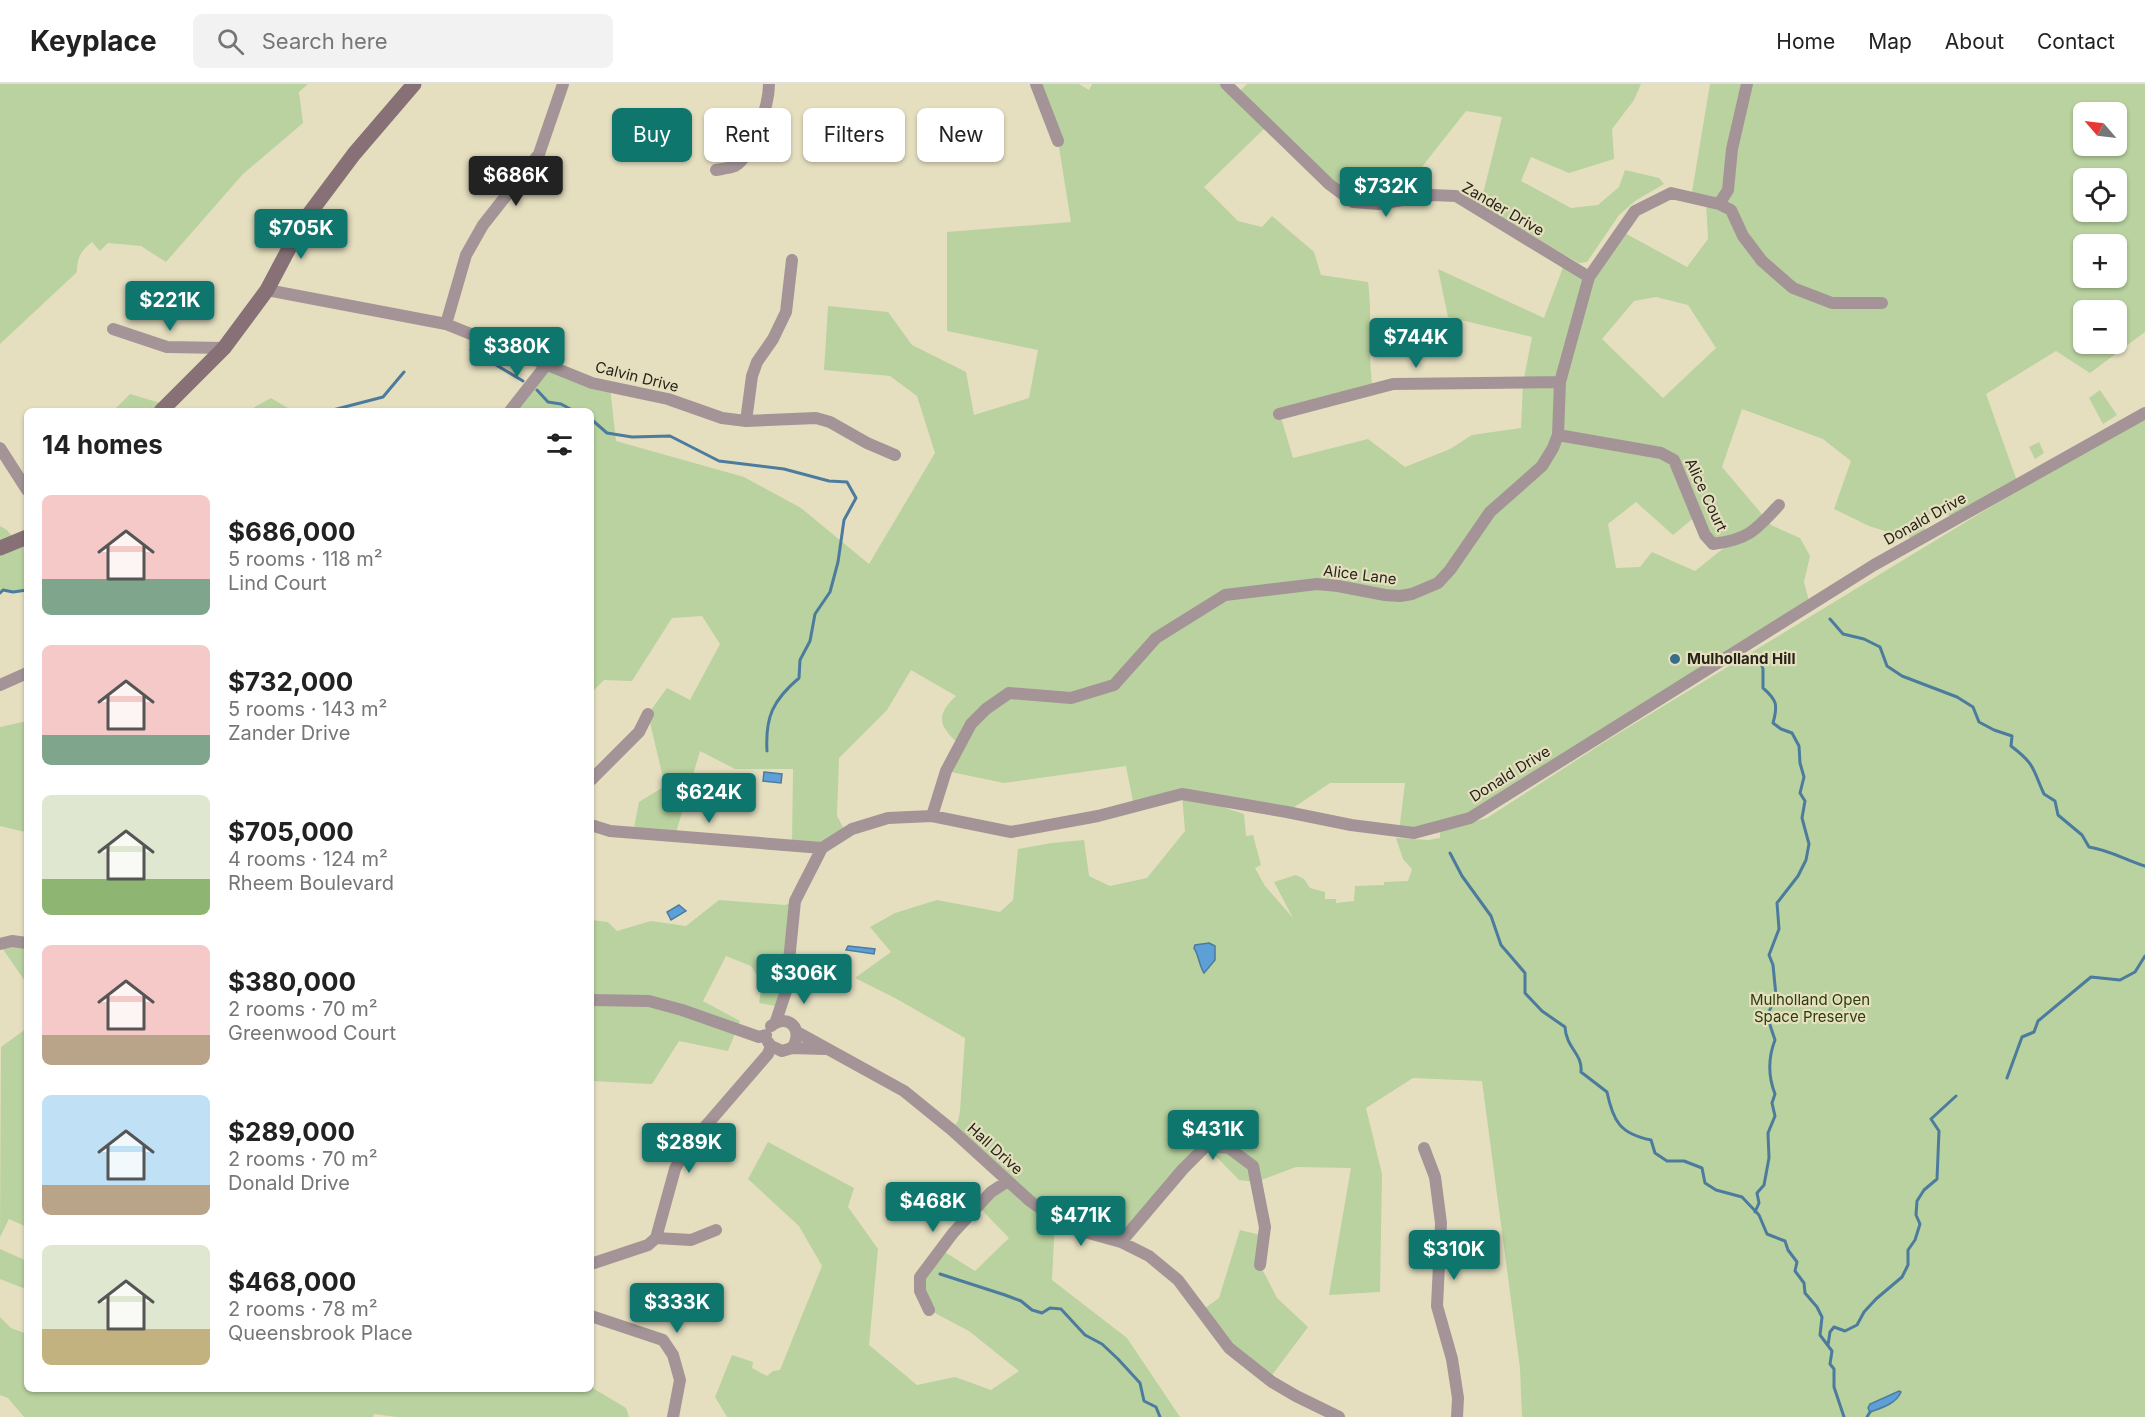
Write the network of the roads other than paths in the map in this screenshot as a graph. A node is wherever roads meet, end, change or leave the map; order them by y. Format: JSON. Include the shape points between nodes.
{"nodes":[{"id":1,"x":414,"y":84,"type":"edge"},
{"id":2,"x":563,"y":84,"type":"edge"},
{"id":3,"x":769,"y":84,"type":"edge"},
{"id":4,"x":1036,"y":84,"type":"edge"},
{"id":5,"x":1226,"y":84,"type":"edge"},
{"id":6,"x":1747,"y":84,"type":"edge"},
{"id":7,"x":1058,"y":141,"type":"dead end"},
{"id":8,"x":716,"y":170,"type":"dead end"},
{"id":9,"x":1719,"y":204,"type":"junction"},
{"id":10,"x":792,"y":260,"type":"dead end"},
{"id":11,"x":1589,"y":277,"type":"junction"},
{"id":12,"x":267,"y":290,"type":"junction"},
{"id":13,"x":1882,"y":303,"type":"dead end"},
{"id":14,"x":446,"y":324,"type":"junction"},
{"id":15,"x":114,"y":329,"type":"dead end"},
{"id":16,"x":224,"y":348,"type":"junction"},
{"id":17,"x":547,"y":364,"type":"junction"},
{"id":18,"x":1560,"y":382,"type":"junction"},
{"id":19,"x":164,"y":408,"type":"edge"},
{"id":20,"x":512,"y":408,"type":"edge"},
{"id":21,"x":2145,"y":412,"type":"edge"},
{"id":22,"x":1279,"y":414,"type":"dead end"},
{"id":23,"x":746,"y":421,"type":"junction"},
{"id":24,"x":1558,"y":435,"type":"junction"},
{"id":25,"x":0,"y":448,"type":"edge"},
{"id":26,"x":895,"y":455,"type":"dead end"},
{"id":27,"x":24,"y":485,"type":"edge"},
{"id":28,"x":1779,"y":505,"type":"dead end"},
{"id":29,"x":24,"y":538,"type":"edge"},
{"id":30,"x":0,"y":548,"type":"edge"},
{"id":31,"x":24,"y":674,"type":"edge"},
{"id":32,"x":0,"y":685,"type":"edge"},
{"id":33,"x":648,"y":714,"type":"dead end"},
{"id":34,"x":594,"y":777,"type":"edge"},
{"id":35,"x":932,"y":816,"type":"junction"},
{"id":36,"x":594,"y":826,"type":"edge"},
{"id":37,"x":822,"y":848,"type":"junction"},
{"id":38,"x":24,"y":943,"type":"edge"},
{"id":39,"x":0,"y":944,"type":"edge"},
{"id":40,"x":786,"y":991,"type":"junction"},
{"id":41,"x":594,"y":1000,"type":"edge"},
{"id":42,"x":776,"y":1021,"type":"junction"},
{"id":43,"x":795,"y":1028,"type":"junction"},
{"id":44,"x":769,"y":1041,"type":"junction"},
{"id":45,"x":792,"y":1048,"type":"junction"},
{"id":46,"x":828,"y":1049,"type":"junction"},
{"id":47,"x":1424,"y":1148,"type":"dead end"},
{"id":48,"x":1008,"y":1181,"type":"junction"},
{"id":49,"x":716,"y":1230,"type":"dead end"},
{"id":50,"x":656,"y":1238,"type":"junction"},
{"id":51,"x":1121,"y":1242,"type":"junction"},
{"id":52,"x":594,"y":1263,"type":"edge"},
{"id":53,"x":1260,"y":1265,"type":"dead end"},
{"id":54,"x":929,"y":1310,"type":"dead end"},
{"id":55,"x":594,"y":1317,"type":"edge"},
{"id":56,"x":673,"y":1417,"type":"edge"},
{"id":57,"x":1339,"y":1417,"type":"edge"},
{"id":58,"x":1456,"y":1417,"type":"edge"}],
"edges":[{"from":1,"to":12,"type":"street","via":[[303,222]]},
{"from":2,"to":14,"type":"street","via":[[539,154],[483,225],[466,255]]},
{"from":3,"to":8,"type":"street","via":[[763,117],[747,153],[735,166]]},
{"from":4,"to":7,"type":"street"},
{"from":5,"to":11,"type":"street","name":"Zander Drive","via":[[1329,184],[1353,202],[1379,204],[1431,195],[1456,196]]},
{"from":6,"to":9,"type":"street","via":[[1732,149],[1728,190]]},
{"from":9,"to":11,"type":"street","name":"Alice Lane","via":[[1671,193],[1635,211]]},
{"from":9,"to":13,"type":"street","via":[[1731,210],[1743,236],[1762,261],[1793,288],[1832,303]]},
{"from":10,"to":23,"type":"street","via":[[786,312],[757,362]]},
{"from":11,"to":18,"type":"street","name":"Alice Lane"},
{"from":12,"to":14,"type":"street","name":"Calvin Drive"},
{"from":12,"to":16,"type":"street"},
{"from":14,"to":17,"type":"street","name":"Calvin Drive"},
{"from":15,"to":16,"type":"street","via":[[167,346]]},
{"from":16,"to":19,"type":"street"},
{"from":17,"to":20,"type":"street"},
{"from":17,"to":23,"type":"street","name":"Calvin Drive","via":[[592,383]]},
{"from":18,"to":22,"type":"street","via":[[1393,384]]},
{"from":18,"to":24,"type":"street","name":"Alice Lane"},
{"from":21,"to":35,"type":"street","name":"Donald Drive","via":[[1874,565],[1470,818],[1414,833],[1182,794],[1098,816],[1011,832]]},
{"from":23,"to":26,"type":"street","name":"Calvin Drive","via":[[816,418]]},
{"from":24,"to":28,"type":"street","name":"Alice Court","via":[[1661,453],[1674,460],[1705,535],[1713,544],[1753,533]]},
{"from":24,"to":35,"type":"street","name":"Alice Lane","via":[[1542,466],[1490,512],[1450,570],[1425,590],[1385,595],[1317,584],[1225,595],[1156,638],[1114,685],[1071,698],[1009,693],[971,724],[946,771]]},
{"from":25,"to":27,"type":"street"},
{"from":29,"to":30,"type":"street"},
{"from":31,"to":32,"type":"street"},
{"from":33,"to":34,"type":"street","via":[[639,732]]},
{"from":35,"to":37,"type":"street","name":"Donald Drive","via":[[888,818],[852,828]]},
{"from":36,"to":37,"type":"street","via":[[610,831]]},
{"from":37,"to":40,"type":"street","name":"Donald Drive","via":[[795,901]]},
{"from":38,"to":39,"type":"street"},
{"from":40,"to":42,"type":"street","name":"Donald Drive"},
{"from":40,"to":43,"type":"street","name":"Donald Drive"},
{"from":41,"to":44,"type":"street","via":[[649,1001]]},
{"from":42,"to":43,"type":"street","via":[[782,1020]]},
{"from":42,"to":44,"type":"street","via":[[770,1026]]},
{"from":43,"to":45,"type":"street","via":[[796,1042]]},
{"from":43,"to":46,"type":"street","name":"Hall Drive"},
{"from":44,"to":45,"type":"street","via":[[782,1051]]},
{"from":44,"to":50,"type":"street","via":[[768,1054],[685,1150],[675,1169]]},
{"from":45,"to":46,"type":"street","name":"Hall Drive"},
{"from":46,"to":48,"type":"street","name":"Hall Drive","via":[[904,1091]]},
{"from":47,"to":58,"type":"street","via":[[1435,1177],[1441,1223],[1437,1306],[1452,1359],[1458,1398]]},
{"from":48,"to":51,"type":"street","name":"Hall Drive","via":[[1055,1219]]},
{"from":48,"to":54,"type":"street","via":[[991,1192],[953,1233],[920,1277],[920,1291]]},
{"from":49,"to":50,"type":"street","via":[[691,1240]]},
{"from":50,"to":52,"type":"street","via":[[648,1245]]},
{"from":51,"to":53,"type":"street","via":[[1206,1146],[1229,1148],[1253,1166],[1265,1227]]},
{"from":51,"to":57,"type":"street","name":"Hall Drive","via":[[1149,1256],[1178,1280],[1229,1348],[1272,1382]]},
{"from":55,"to":56,"type":"street","via":[[663,1340],[673,1355],[680,1380]]}]}
